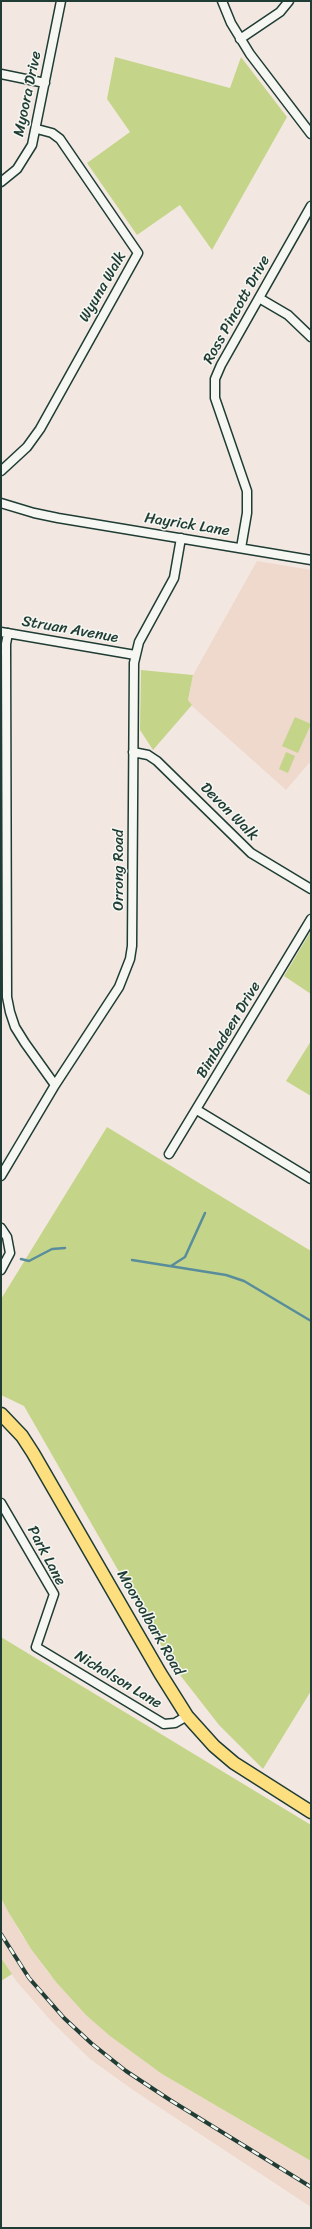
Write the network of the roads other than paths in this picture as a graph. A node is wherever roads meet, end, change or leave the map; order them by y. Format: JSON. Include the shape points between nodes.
{"nodes":[{"id":1,"x":61,"y":1,"type":"edge"},
{"id":2,"x":222,"y":1,"type":"edge"},
{"id":3,"x":289,"y":1,"type":"edge"},
{"id":4,"x":240,"y":39,"type":"junction"},
{"id":5,"x":1,"y":74,"type":"edge"},
{"id":6,"x":45,"y":83,"type":"junction"},
{"id":7,"x":37,"y":129,"type":"junction"},
{"id":8,"x":311,"y":134,"type":"edge"},
{"id":9,"x":1,"y":182,"type":"edge"},
{"id":10,"x":311,"y":206,"type":"edge"},
{"id":11,"x":307,"y":221,"type":"edge"},
{"id":12,"x":259,"y":298,"type":"junction"},
{"id":13,"x":311,"y":337,"type":"edge"},
{"id":14,"x":1,"y":471,"type":"edge"},
{"id":15,"x":1,"y":503,"type":"edge"},
{"id":16,"x":181,"y":538,"type":"junction"},
{"id":17,"x":241,"y":548,"type":"junction"},
{"id":18,"x":311,"y":560,"type":"edge"},
{"id":19,"x":5,"y":632,"type":"edge"},
{"id":20,"x":135,"y":655,"type":"junction"},
{"id":21,"x":133,"y":752,"type":"junction"},
{"id":22,"x":311,"y":889,"type":"edge"},
{"id":23,"x":311,"y":919,"type":"edge"},
{"id":24,"x":55,"y":1085,"type":"junction"},
{"id":25,"x":198,"y":1110,"type":"junction"},
{"id":26,"x":169,"y":1154,"type":"dead end"},
{"id":27,"x":1,"y":1176,"type":"edge"},
{"id":28,"x":311,"y":1179,"type":"edge"},
{"id":29,"x":1,"y":1228,"type":"edge"},
{"id":30,"x":1,"y":1270,"type":"edge"},
{"id":31,"x":1,"y":1414,"type":"edge"},
{"id":32,"x":1,"y":1503,"type":"edge"},
{"id":33,"x":36,"y":1647,"type":"joint"},
{"id":34,"x":187,"y":1716,"type":"junction"},
{"id":35,"x":311,"y":1812,"type":"edge"}],
"edges":[{"from":1,"to":6,"type":"street","name":"Myoora Drive"},
{"from":2,"to":4,"type":"street"},
{"from":3,"to":4,"type":"street","via":[[280,12]]},
{"from":4,"to":8,"type":"street"},
{"from":5,"to":6,"type":"street"},
{"from":6,"to":7,"type":"street","name":"Myoora Drive"},
{"from":7,"to":9,"type":"street","name":"Myoora Drive","via":[[26,157],[17,169]]},
{"from":7,"to":14,"type":"street","name":"Wyuna Walk","via":[[52,133],[60,139],[138,253],[40,428],[27,447]]},
{"from":10,"to":11,"type":"street","name":"Ross Pincott Drive"},
{"from":11,"to":12,"type":"street","name":"Ross Pincott Drive"},
{"from":12,"to":13,"type":"street","via":[[288,315]]},
{"from":12,"to":17,"type":"street","name":"Ross Pincott Drive","via":[[220,365],[214,385],[218,408],[246,491],[247,513]]},
{"from":15,"to":16,"type":"street","name":"Hayrick Lane","via":[[34,514]]},
{"from":16,"to":17,"type":"street","name":"Hayrick Lane"},
{"from":16,"to":20,"type":"street","name":"Orrong Road","via":[[174,578],[139,642]]},
{"from":17,"to":18,"type":"street","name":"Hayrick Lane"},
{"from":19,"to":20,"type":"street","name":"Struan Avenue"},
{"from":19,"to":24,"type":"street","via":[[7,997],[15,1027]]},
{"from":20,"to":21,"type":"street","name":"Orrong Road"},
{"from":21,"to":22,"type":"street","name":"Devon Walk","via":[[148,754],[157,761],[251,853]]},
{"from":21,"to":24,"type":"street","name":"Orrong Road","via":[[130,959],[119,987]]},
{"from":23,"to":25,"type":"street","name":"Bimbadeen Drive"},
{"from":24,"to":27,"type":"street","name":"Orrong Road"},
{"from":25,"to":26,"type":"street","name":"Bimbadeen Drive"},
{"from":25,"to":28,"type":"street"},
{"from":29,"to":30,"type":"street","via":[[7,1237],[10,1253]]},
{"from":31,"to":34,"type":"main road","name":"Mooroolbark Road","via":[[22,1436],[33,1453]]},
{"from":32,"to":33,"type":"street","name":"Park Lane","via":[[54,1594]]},
{"from":33,"to":34,"type":"street","name":"Nicholson Lane","via":[[164,1724],[175,1723]]},
{"from":34,"to":35,"type":"main road","name":"Mooroolbark Road","via":[[214,1746],[234,1763]]}]}
